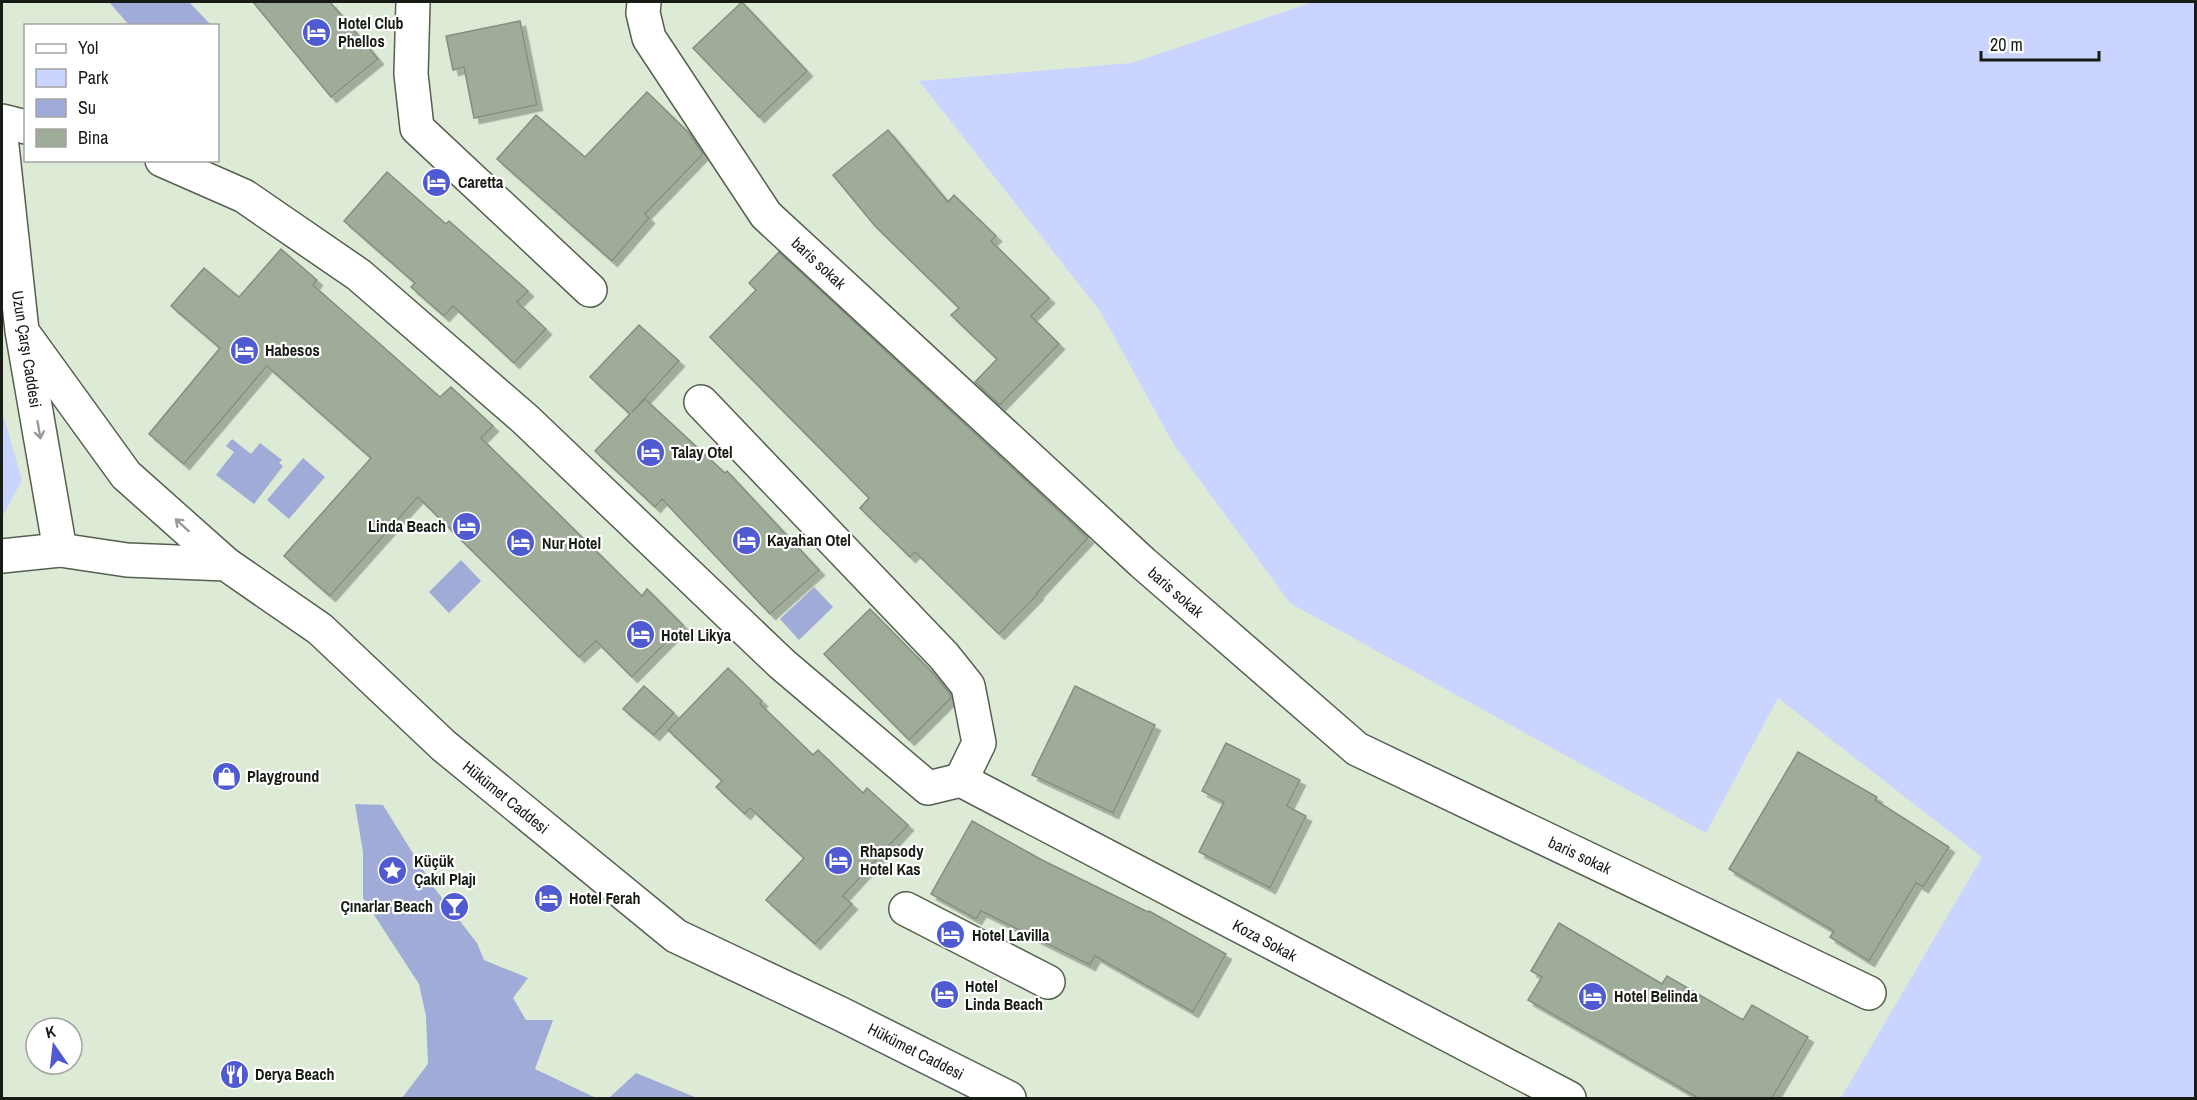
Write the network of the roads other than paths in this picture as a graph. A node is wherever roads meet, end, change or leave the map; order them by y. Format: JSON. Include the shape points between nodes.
{"nodes":[{"id":1,"x":413,"y":2,"type":"edge"},
{"id":2,"x":644,"y":2,"type":"edge"},
{"id":3,"x":2,"y":121,"type":"edge"},
{"id":4,"x":24,"y":126,"type":"edge"},
{"id":5,"x":2,"y":146,"type":"edge"},
{"id":6,"x":167,"y":162,"type":"edge"},
{"id":7,"x":590,"y":290,"type":"dead end"},
{"id":8,"x":22,"y":331,"type":"junction"},
{"id":9,"x":701,"y":402,"type":"dead end"},
{"id":10,"x":60,"y":550,"type":"junction"},
{"id":11,"x":2,"y":556,"type":"edge"},
{"id":12,"x":226,"y":564,"type":"junction"},
{"id":13,"x":961,"y":780,"type":"junction"},
{"id":14,"x":906,"y":909,"type":"dead end"},
{"id":15,"x":1048,"y":982,"type":"dead end"},
{"id":16,"x":1869,"y":993,"type":"dead end"},
{"id":17,"x":1009,"y":1098,"type":"edge"},
{"id":18,"x":1569,"y":1098,"type":"edge"}],
"edges":[{"from":1,"to":7,"type":"street","via":[[411,74],[417,128]]},
{"from":2,"to":16,"type":"street","name":"baris sokak","via":[[649,38],[766,214],[1143,563],[1357,749]]},
{"from":3,"to":4,"type":"street"},
{"from":5,"to":8,"type":"street","name":"Uzun Çarşı Caddesi"},
{"from":6,"to":13,"type":"street","via":[[244,196],[359,275],[525,419],[782,664],[928,788]]},
{"from":8,"to":10,"type":"street","name":"Uzun Çarşı Caddesi","one_way":true},
{"from":12,"to":8,"type":"street","name":"Hükümet Caddesi","one_way":true,"via":[[126,475]]},
{"from":9,"to":13,"type":"street","via":[[944,656],[968,686],[979,743]]},
{"from":10,"to":11,"type":"street"},
{"from":10,"to":12,"type":"street","via":[[127,561]]},
{"from":12,"to":17,"type":"street","name":"Hükümet Caddesi","via":[[320,628],[444,746],[676,936]]},
{"from":13,"to":18,"type":"street","name":"Koza Sokak"},
{"from":14,"to":15,"type":"street"}]}
